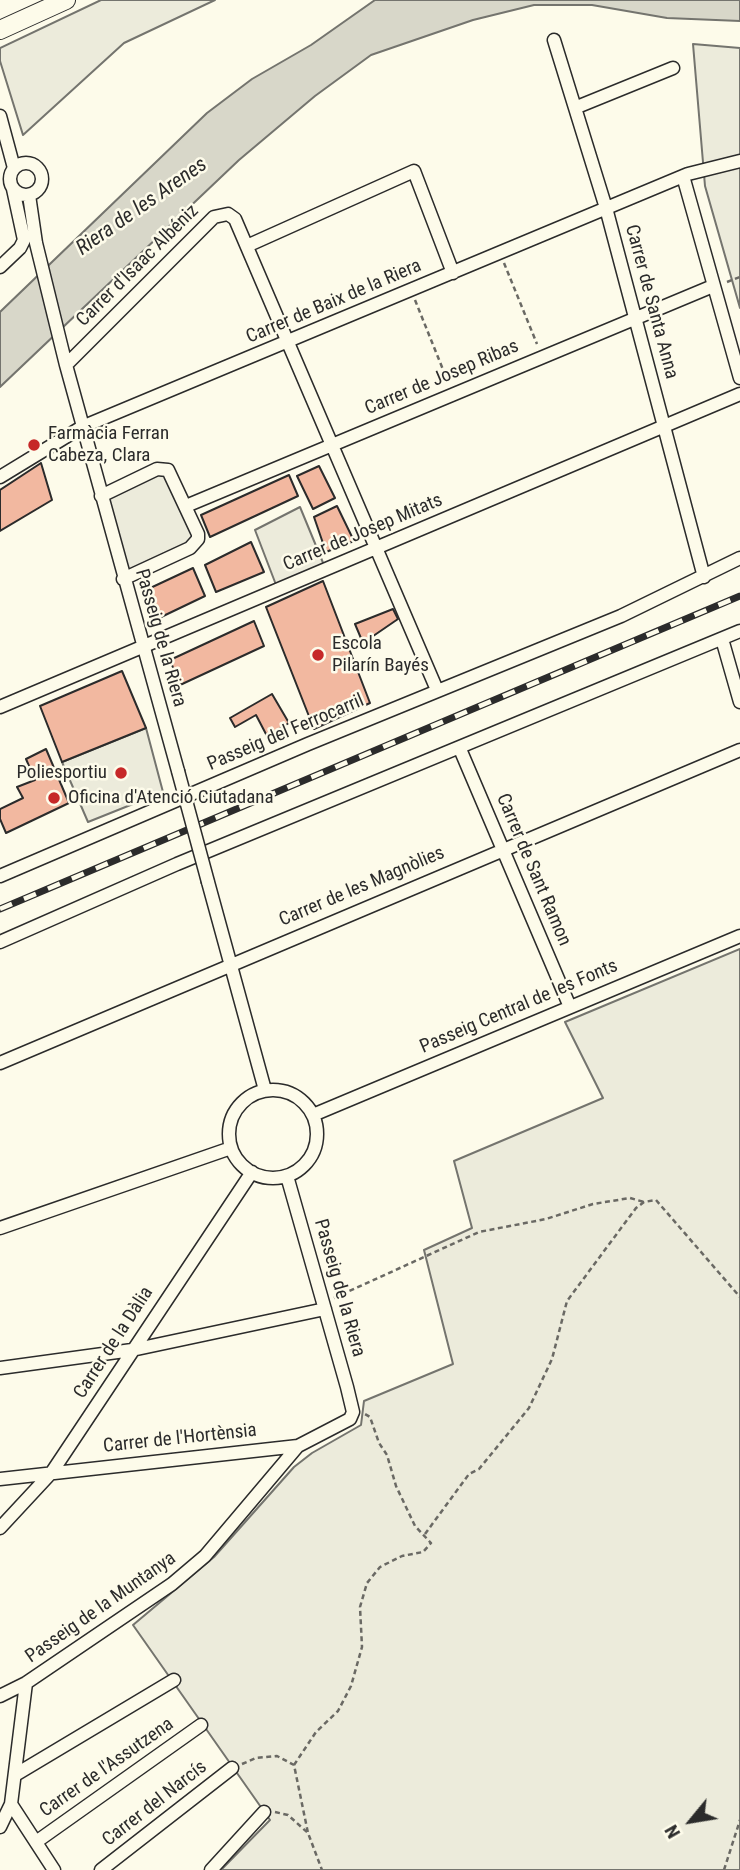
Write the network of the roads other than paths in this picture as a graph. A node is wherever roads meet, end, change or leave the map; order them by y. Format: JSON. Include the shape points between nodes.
{"nodes":[{"id":1,"x":66,"y":0,"type":"edge"},
{"id":2,"x":0,"y":30,"type":"edge"},
{"id":3,"x":554,"y":40,"type":"dead end"},
{"id":4,"x":673,"y":68,"type":"dead end"},
{"id":5,"x":576,"y":107,"type":"junction"},
{"id":6,"x":0,"y":116,"type":"edge"},
{"id":7,"x":3,"y":144,"type":"edge"},
{"id":8,"x":740,"y":162,"type":"edge"},
{"id":9,"x":14,"y":168,"type":"junction"},
{"id":10,"x":685,"y":175,"type":"junction"},
{"id":11,"x":8,"y":186,"type":"edge"},
{"id":12,"x":29,"y":195,"type":"junction"},
{"id":13,"x":606,"y":208,"type":"junction"},
{"id":14,"x":248,"y":245,"type":"junction"},
{"id":15,"x":0,"y":267,"type":"edge"},
{"id":16,"x":453,"y":273,"type":"junction"},
{"id":17,"x":713,"y":286,"type":"junction"},
{"id":18,"x":635,"y":318,"type":"junction"},
{"id":19,"x":289,"y":342,"type":"junction"},
{"id":20,"x":66,"y":365,"type":"junction"},
{"id":21,"x":740,"y":378,"type":"edge"},
{"id":22,"x":740,"y":394,"type":"edge"},
{"id":23,"x":664,"y":426,"type":"junction"},
{"id":24,"x":82,"y":427,"type":"junction"},
{"id":25,"x":332,"y":446,"type":"junction"},
{"id":26,"x":0,"y":477,"type":"edge"},
{"id":27,"x":101,"y":496,"type":"junction"},
{"id":28,"x":186,"y":506,"type":"junction"},
{"id":29,"x":375,"y":549,"type":"junction"},
{"id":30,"x":740,"y":558,"type":"edge"},
{"id":31,"x":704,"y":577,"type":"junction"},
{"id":32,"x":123,"y":579,"type":"junction"},
{"id":33,"x":740,"y":631,"type":"edge"},
{"id":34,"x":722,"y":639,"type":"junction"},
{"id":35,"x":142,"y":646,"type":"junction"},
{"id":36,"x":437,"y":690,"type":"junction"},
{"id":37,"x":740,"y":702,"type":"edge"},
{"id":38,"x":0,"y":707,"type":"edge"},
{"id":39,"x":460,"y":749,"type":"junction"},
{"id":40,"x":740,"y":751,"type":"edge"},
{"id":41,"x":503,"y":849,"type":"junction"},
{"id":42,"x":0,"y":876,"type":"edge"},
{"id":43,"x":740,"y":936,"type":"edge"},
{"id":44,"x":0,"y":942,"type":"edge"},
{"id":45,"x":230,"y":964,"type":"junction"},
{"id":46,"x":570,"y":1007,"type":"junction"},
{"id":47,"x":0,"y":1063,"type":"edge"},
{"id":48,"x":265,"y":1090,"type":"junction"},
{"id":49,"x":313,"y":1115,"type":"junction"},
{"id":50,"x":231,"y":1147,"type":"junction"},
{"id":51,"x":252,"y":1172,"type":"junction"},
{"id":52,"x":287,"y":1176,"type":"junction"},
{"id":53,"x":0,"y":1228,"type":"edge"},
{"id":54,"x":324,"y":1307,"type":"junction"},
{"id":55,"x":132,"y":1350,"type":"junction"},
{"id":56,"x":0,"y":1368,"type":"edge"},
{"id":57,"x":353,"y":1412,"type":"joint"},
{"id":58,"x":298,"y":1446,"type":"junction"},
{"id":59,"x":52,"y":1472,"type":"junction"},
{"id":60,"x":0,"y":1479,"type":"edge"},
{"id":61,"x":0,"y":1528,"type":"edge"},
{"id":62,"x":174,"y":1681,"type":"dead end"},
{"id":63,"x":26,"y":1683,"type":"junction"},
{"id":64,"x":0,"y":1696,"type":"edge"},
{"id":65,"x":201,"y":1725,"type":"dead end"},
{"id":66,"x":232,"y":1768,"type":"road end"},
{"id":67,"x":15,"y":1774,"type":"junction"},
{"id":68,"x":11,"y":1804,"type":"junction"},
{"id":69,"x":264,"y":1812,"type":"road end"},
{"id":70,"x":0,"y":1827,"type":"edge"},
{"id":71,"x":36,"y":1842,"type":"junction"},
{"id":72,"x":54,"y":1870,"type":"edge"},
{"id":73,"x":101,"y":1870,"type":"edge"},
{"id":74,"x":211,"y":1870,"type":"edge"}],
"edges":[{"from":1,"to":2,"type":"main road"},
{"from":3,"to":5,"type":"street","name":"Carrer de Santa Anna"},
{"from":4,"to":5,"type":"street"},
{"from":5,"to":13,"type":"street","name":"Carrer de Santa Anna"},
{"from":6,"to":7,"type":"street"},
{"from":7,"to":9,"type":"street"},
{"from":8,"to":10,"type":"street","name":"Carrer de Baix de la Riera"},
{"from":9,"to":11,"type":"street"},
{"from":9,"to":12,"type":"street","via":[[30,163],[40,171],[41,184]]},
{"from":10,"to":13,"type":"street","name":"Carrer de Baix de la Riera"},
{"from":10,"to":17,"type":"street"},
{"from":11,"to":12,"type":"street"},
{"from":11,"to":15,"type":"street","via":[[24,240]]},
{"from":12,"to":20,"type":"street","name":"Passeig de la Riera"},
{"from":13,"to":16,"type":"street","name":"Carrer de Baix de la Riera"},
{"from":13,"to":18,"type":"street","name":"Carrer de Santa Anna"},
{"from":14,"to":16,"type":"street","via":[[414,171]]},
{"from":14,"to":19,"type":"street","name":"Carrer d'Isaac Albéniz"},
{"from":14,"to":20,"type":"street","name":"Carrer d'Isaac Albéniz","via":[[235,219],[214,217]]},
{"from":16,"to":19,"type":"street","name":"Carrer de Baix de la Riera"},
{"from":17,"to":18,"type":"street","name":"Carrer de Josep Ribas"},
{"from":17,"to":21,"type":"street"},
{"from":18,"to":23,"type":"street","name":"Carrer de Santa Anna"},
{"from":18,"to":25,"type":"street","name":"Carrer de Josep Ribas"},
{"from":19,"to":24,"type":"street","name":"Carrer de Baix de la Riera"},
{"from":19,"to":25,"type":"street"},
{"from":20,"to":24,"type":"street","name":"Passeig de la Riera"},
{"from":22,"to":23,"type":"street","name":"Carrer de Josep Mitats"},
{"from":23,"to":29,"type":"street","name":"Carrer de Josep Mitats"},
{"from":23,"to":31,"type":"street","name":"Carrer de Santa Anna"},
{"from":24,"to":26,"type":"street","name":"Carrer de Baix de la Riera"},
{"from":24,"to":27,"type":"street","name":"Passeig de la Riera"},
{"from":25,"to":28,"type":"street","name":"Carrer de Josep Ribas"},
{"from":25,"to":29,"type":"street"},
{"from":27,"to":28,"type":"street","via":[[162,469],[172,475]]},
{"from":27,"to":32,"type":"street","name":"Passeig de la Riera"},
{"from":28,"to":32,"type":"street","via":[[198,534],[196,544]]},
{"from":29,"to":35,"type":"street","name":"Carrer de Josep Mitats"},
{"from":29,"to":36,"type":"street"},
{"from":30,"to":31,"type":"street","name":"Passeig del Ferrocarril"},
{"from":31,"to":36,"type":"street","name":"Passeig del Ferrocarril","via":[[621,616]]},
{"from":32,"to":35,"type":"street","name":"Passeig de la Riera"},
{"from":33,"to":34,"type":"street"},
{"from":34,"to":37,"type":"street"},
{"from":34,"to":39,"type":"street"},
{"from":35,"to":38,"type":"street","name":"Carrer de Josep Mitats"},
{"from":35,"to":45,"type":"street","name":"Passeig de la Riera","bridge":true},
{"from":36,"to":42,"type":"street","name":"Passeig del Ferrocarril"},
{"from":39,"to":41,"type":"street","name":"Carrer de Sant Ramon"},
{"from":39,"to":44,"type":"street"},
{"from":40,"to":41,"type":"street","name":"Carrer de les Magnòlies"},
{"from":41,"to":45,"type":"street","name":"Carrer de les Magnòlies"},
{"from":41,"to":46,"type":"street","name":"Carrer de Sant Ramon"},
{"from":43,"to":46,"type":"street","name":"Passeig Central de les Fonts"},
{"from":45,"to":47,"type":"street","name":"Carrer de les Magnòlies"},
{"from":45,"to":48,"type":"street","name":"Passeig de la Riera"},
{"from":46,"to":49,"type":"street","name":"Passeig Central de les Fonts"},
{"from":48,"to":49,"type":"street","via":[[298,1097]]},
{"from":48,"to":50,"type":"street","via":[[247,1097],[233,1114]]},
{"from":49,"to":52,"type":"street","via":[[318,1132],[315,1148],[302,1168]]},
{"from":50,"to":51,"type":"street","via":[[238,1161]]},
{"from":50,"to":53,"type":"street"},
{"from":51,"to":52,"type":"street","via":[[266,1178]]},
{"from":51,"to":55,"type":"street","name":"Carrer de la Dàlia"},
{"from":52,"to":54,"type":"street","name":"Passeig de la Riera"},
{"from":54,"to":55,"type":"street"},
{"from":54,"to":57,"type":"street","name":"Passeig de la Riera"},
{"from":55,"to":56,"type":"street"},
{"from":55,"to":59,"type":"street","name":"Carrer de la Dàlia"},
{"from":57,"to":58,"type":"street","name":"Carrer de l'Hortènsia","via":[[339,1426]]},
{"from":58,"to":59,"type":"street","name":"Carrer de l'Hortènsia"},
{"from":58,"to":63,"type":"street","name":"Passeig de la Muntanya","via":[[205,1556],[138,1610]]},
{"from":59,"to":60,"type":"street","name":"Carrer de l'Hortènsia"},
{"from":59,"to":61,"type":"street","name":"Carrer de la Dàlia"},
{"from":62,"to":67,"type":"street"},
{"from":63,"to":64,"type":"street","name":"Passeig de la Muntanya"},
{"from":63,"to":67,"type":"street"},
{"from":65,"to":71,"type":"street","name":"Carrer de l'Assutzena"},
{"from":66,"to":73,"type":"street","name":"Carrer del Narcís"},
{"from":67,"to":68,"type":"street"},
{"from":68,"to":70,"type":"street"},
{"from":68,"to":71,"type":"street"},
{"from":69,"to":74,"type":"street"},
{"from":71,"to":72,"type":"street"}]}
